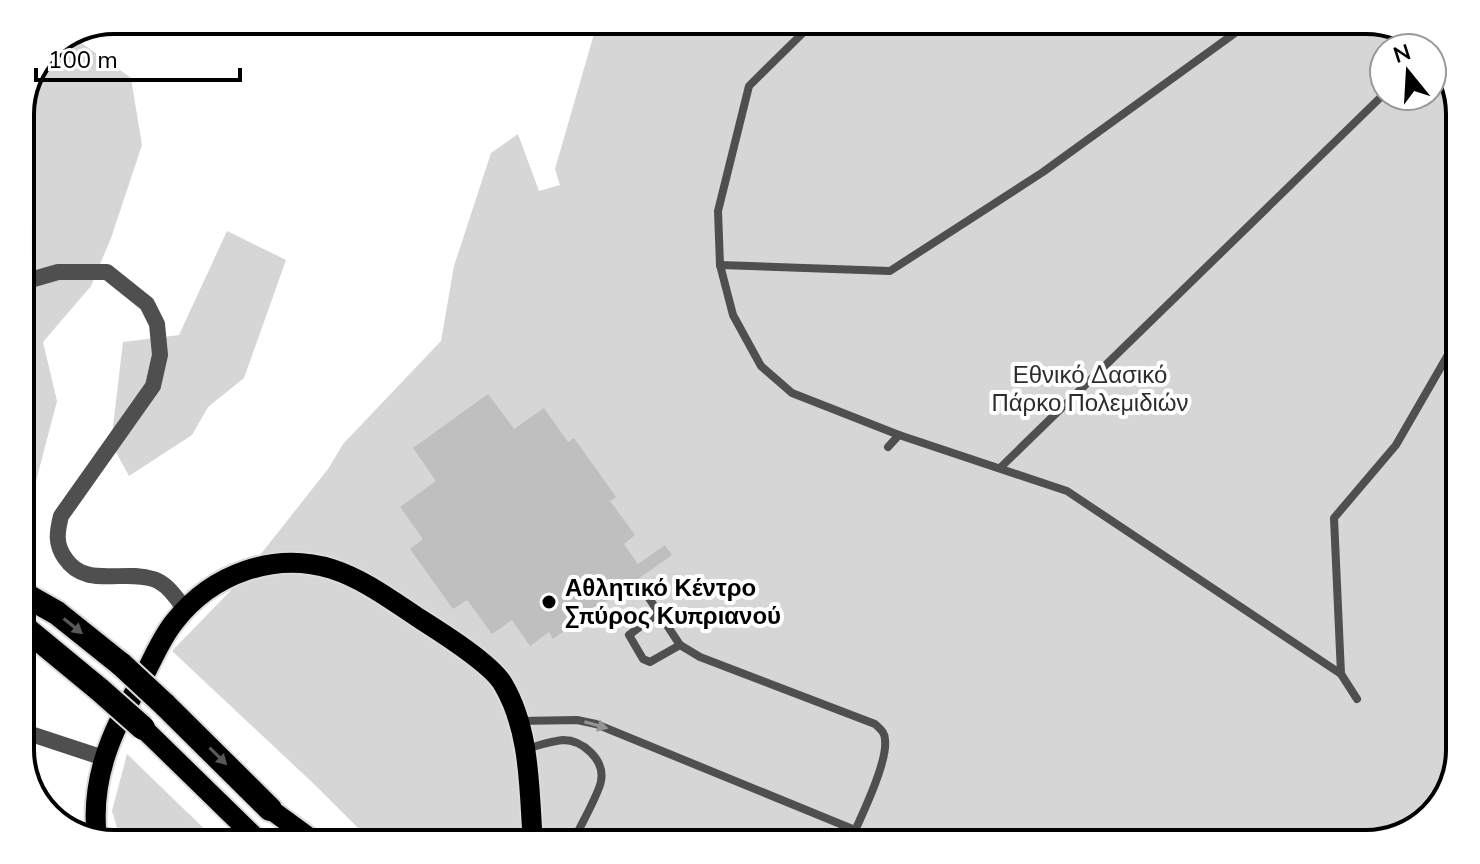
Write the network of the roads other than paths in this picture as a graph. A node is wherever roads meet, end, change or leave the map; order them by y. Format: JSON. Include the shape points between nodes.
{"nodes":[{"id":1,"x":802,"y":34,"type":"edge"},
{"id":2,"x":1234,"y":34,"type":"edge"},
{"id":3,"x":1368,"y":110,"type":"edge"},
{"id":4,"x":720,"y":265,"type":"junction"},
{"id":5,"x":34,"y":279,"type":"edge"},
{"id":6,"x":1446,"y":358,"type":"edge"},
{"id":7,"x":899,"y":435,"type":"junction"},
{"id":8,"x":888,"y":447,"type":"dead end"},
{"id":9,"x":1000,"y":468,"type":"junction"},
{"id":10,"x":643,"y":589,"type":"dead end"},
{"id":11,"x":34,"y":600,"type":"edge"},
{"id":12,"x":185,"y":609,"type":"junction"},
{"id":13,"x":657,"y":614,"type":"junction"},
{"id":14,"x":34,"y":636,"type":"edge"},
{"id":15,"x":680,"y":645,"type":"junction"},
{"id":16,"x":1341,"y":674,"type":"junction"},
{"id":17,"x":1357,"y":699,"type":"dead end"},
{"id":18,"x":519,"y":721,"type":"junction"},
{"id":19,"x":143,"y":728,"type":"joint"},
{"id":20,"x":34,"y":735,"type":"edge"},
{"id":21,"x":525,"y":749,"type":"junction"},
{"id":22,"x":104,"y":758,"type":"junction"},
{"id":23,"x":270,"y":809,"type":"junction"},
{"id":24,"x":96,"y":828,"type":"edge"},
{"id":25,"x":248,"y":830,"type":"edge"},
{"id":26,"x":292,"y":830,"type":"edge"},
{"id":27,"x":299,"y":830,"type":"edge"},
{"id":28,"x":532,"y":830,"type":"edge"},
{"id":29,"x":579,"y":830,"type":"edge"},
{"id":30,"x":855,"y":830,"type":"joint"}],
"edges":[{"from":1,"to":4,"type":"lane","via":[[749,86],[718,211]]},
{"from":2,"to":4,"type":"lane","via":[[1043,172],[890,271]]},
{"from":3,"to":9,"type":"lane"},
{"from":4,"to":7,"type":"lane","via":[[733,315],[761,366],[792,393]]},
{"from":5,"to":12,"type":"street","via":[[58,272],[107,272],[147,304],[157,324],[160,355],[153,386],[61,516],[57,534],[59,550],[72,569],[89,576],[153,578]]},
{"from":6,"to":16,"type":"lane","via":[[1396,445],[1334,518]]},
{"from":7,"to":8,"type":"lane"},
{"from":7,"to":9,"type":"lane"},
{"from":9,"to":16,"type":"lane","via":[[1067,491]]},
{"from":10,"to":13,"type":"lane"},
{"from":11,"to":23,"type":"highway","one_way":true,"bridge":true,"via":[[122,665]]},
{"from":12,"to":18,"type":"main road","via":[[222,580],[260,565],[300,563],[332,569],[372,587],[465,649],[502,681]]},
{"from":12,"to":22,"type":"main road","via":[[117,722]]},
{"from":13,"to":15,"type":"lane"},
{"from":13,"to":15,"type":"lane","via":[[629,635],[643,659],[650,662]]},
{"from":14,"to":19,"type":"highway","bridge":true},
{"from":15,"to":30,"type":"lane","via":[[884,732],[879,771]]},
{"from":16,"to":17,"type":"lane"},
{"from":18,"to":21,"type":"main road"},
{"from":18,"to":30,"type":"lane","one_way":true,"via":[[596,724]]},
{"from":19,"to":25,"type":"main road"},
{"from":20,"to":22,"type":"street"},
{"from":21,"to":28,"type":"main road"},
{"from":21,"to":29,"type":"lane","via":[[562,740],[595,756],[601,784]]},
{"from":22,"to":24,"type":"main road","via":[[94,808]]},
{"from":23,"to":26,"type":"main road"},
{"from":23,"to":27,"type":"main road"}]}
